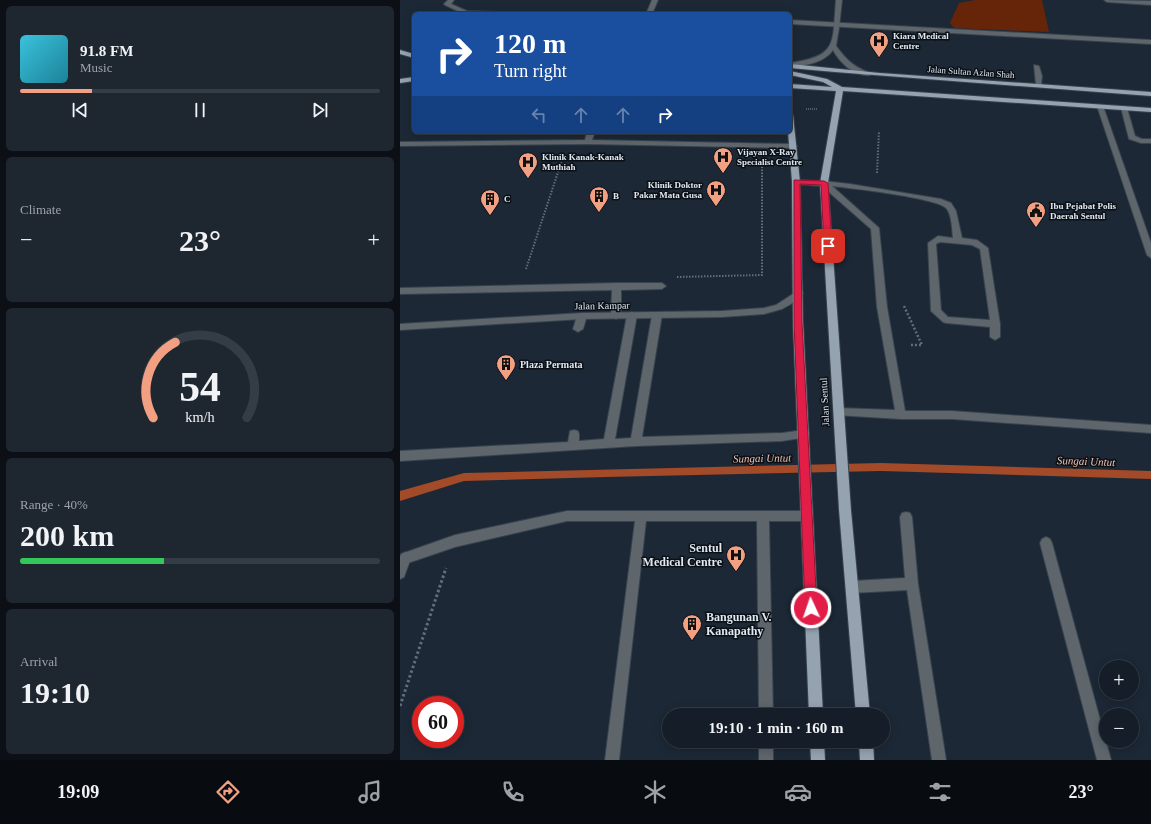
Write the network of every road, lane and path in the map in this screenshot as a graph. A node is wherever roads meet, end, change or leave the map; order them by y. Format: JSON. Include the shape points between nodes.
{"nodes":[{"id":1,"x":451,"y":0,"type":"edge"},
{"id":2,"x":655,"y":0,"type":"edge"},
{"id":3,"x":839,"y":0,"type":"edge"},
{"id":4,"x":1107,"y":0,"type":"edge"},
{"id":5,"x":1151,"y":3,"type":"edge"},
{"id":6,"x":464,"y":12,"type":"edge"},
{"id":7,"x":651,"y":12,"type":"edge"},
{"id":8,"x":792,"y":22,"type":"edge"},
{"id":9,"x":836,"y":23,"type":"junction"},
{"id":10,"x":1151,"y":42,"type":"edge"},
{"id":11,"x":834,"y":47,"type":"junction"},
{"id":12,"x":400,"y":52,"type":"edge"},
{"id":13,"x":412,"y":56,"type":"edge"},
{"id":14,"x":412,"y":57,"type":"edge"},
{"id":15,"x":400,"y":58,"type":"edge"},
{"id":16,"x":792,"y":66,"type":"edge"},
{"id":17,"x":792,"y":66,"type":"edge"},
{"id":18,"x":1036,"y":66,"type":"dead end"},
{"id":19,"x":792,"y":73,"type":"edge"},
{"id":20,"x":868,"y":74,"type":"junction"},
{"id":21,"x":412,"y":78,"type":"edge"},
{"id":22,"x":400,"y":79,"type":"edge"},
{"id":23,"x":1039,"y":85,"type":"junction"},
{"id":24,"x":792,"y":86,"type":"edge"},
{"id":25,"x":840,"y":89,"type":"junction"},
{"id":26,"x":1151,"y":94,"type":"edge"},
{"id":27,"x":1100,"y":106,"type":"junction"},
{"id":28,"x":804,"y":108,"type":"dead end"},
{"id":29,"x":1124,"y":108,"type":"junction"},
{"id":30,"x":818,"y":109,"type":"dead end"},
{"id":31,"x":1151,"y":110,"type":"edge"},
{"id":32,"x":879,"y":131,"type":"dead end"},
{"id":33,"x":590,"y":134,"type":"edge"},
{"id":34,"x":792,"y":134,"type":"edge"},
{"id":35,"x":1151,"y":141,"type":"edge"},
{"id":36,"x":588,"y":142,"type":"junction"},
{"id":37,"x":400,"y":144,"type":"edge"},
{"id":38,"x":793,"y":146,"type":"junction"},
{"id":39,"x":762,"y":156,"type":"dead end"},
{"id":40,"x":562,"y":158,"type":"dead end"},
{"id":41,"x":796,"y":182,"type":"junction"},
{"id":42,"x":824,"y":183,"type":"junction"},
{"id":43,"x":874,"y":189,"type":"junction"},
{"id":44,"x":958,"y":240,"type":"junction"},
{"id":45,"x":1151,"y":255,"type":"edge"},
{"id":46,"x":677,"y":277,"type":"dead end"},
{"id":47,"x":617,"y":286,"type":"junction"},
{"id":48,"x":662,"y":286,"type":"dead end"},
{"id":49,"x":519,"y":289,"type":"junction"},
{"id":50,"x":400,"y":291,"type":"edge"},
{"id":51,"x":799,"y":292,"type":"junction"},
{"id":52,"x":632,"y":315,"type":"junction"},
{"id":53,"x":657,"y":315,"type":"junction"},
{"id":54,"x":582,"y":316,"type":"junction"},
{"id":55,"x":616,"y":316,"type":"junction"},
{"id":56,"x":995,"y":324,"type":"junction"},
{"id":57,"x":400,"y":326,"type":"edge"},
{"id":58,"x":578,"y":329,"type":"dead end"},
{"id":59,"x":995,"y":337,"type":"dead end"},
{"id":60,"x":839,"y":412,"type":"junction"},
{"id":61,"x":901,"y":415,"type":"junction"},
{"id":62,"x":1151,"y":430,"type":"edge"},
{"id":63,"x":804,"y":437,"type":"junction"},
{"id":64,"x":636,"y":442,"type":"junction"},
{"id":65,"x":609,"y":444,"type":"junction"},
{"id":66,"x":400,"y":456,"type":"edge"},
{"id":67,"x":807,"y":514,"type":"junction"},
{"id":68,"x":763,"y":516,"type":"junction"},
{"id":69,"x":641,"y":517,"type":"junction"},
{"id":70,"x":906,"y":517,"type":"dead end"},
{"id":71,"x":456,"y":541,"type":"junction"},
{"id":72,"x":1046,"y":543,"type":"dead end"},
{"id":73,"x":400,"y":572,"type":"edge"},
{"id":74,"x":912,"y":584,"type":"junction"},
{"id":75,"x":852,"y":587,"type":"junction"},
{"id":76,"x":400,"y":706,"type":"edge"},
{"id":77,"x":766,"y":708,"type":"edge"},
{"id":78,"x":816,"y":708,"type":"edge"},
{"id":79,"x":862,"y":708,"type":"edge"},
{"id":80,"x":766,"y":748,"type":"edge"},
{"id":81,"x":817,"y":748,"type":"edge"},
{"id":82,"x":866,"y":748,"type":"edge"},
{"id":83,"x":612,"y":760,"type":"edge"},
{"id":84,"x":766,"y":760,"type":"edge"},
{"id":85,"x":818,"y":760,"type":"edge"},
{"id":86,"x":867,"y":760,"type":"edge"},
{"id":87,"x":938,"y":760,"type":"edge"},
{"id":88,"x":1104,"y":760,"type":"edge"}],
"edges":[{"from":1,"to":6,"type":"street","via":[[448,4]]},
{"from":2,"to":7,"type":"street"},
{"from":3,"to":9,"type":"street"},
{"from":4,"to":5,"type":"street"},
{"from":8,"to":9,"type":"street"},
{"from":9,"to":10,"type":"street"},
{"from":9,"to":11,"type":"street"},
{"from":11,"to":16,"type":"street","via":[[819,60]]},
{"from":11,"to":20,"type":"street","via":[[848,66]]},
{"from":12,"to":13,"type":"main road"},
{"from":14,"to":15,"type":"main road"},
{"from":17,"to":20,"type":"main road","name":"Jalan Sultan Azlan Shah"},
{"from":18,"to":23,"type":"street"},
{"from":19,"to":25,"type":"main road","via":[[825,80]]},
{"from":20,"to":23,"type":"main road","name":"Jalan Sultan Azlan Shah"},
{"from":21,"to":22,"type":"main road"},
{"from":23,"to":26,"type":"main road","name":"Jalan Sultan Azlan Shah"},
{"from":24,"to":25,"type":"main road"},
{"from":25,"to":27,"type":"main road"},
{"from":25,"to":42,"type":"main road","name":"Jalan Sentul"},
{"from":27,"to":29,"type":"main road"},
{"from":27,"to":45,"type":"street"},
{"from":28,"to":30,"type":"path"},
{"from":29,"to":31,"type":"main road"},
{"from":29,"to":35,"type":"street","via":[[1132,137]]},
{"from":32,"to":43,"type":"path"},
{"from":33,"to":36,"type":"street"},
{"from":34,"to":38,"type":"main road"},
{"from":36,"to":37,"type":"street"},
{"from":36,"to":38,"type":"street"},
{"from":38,"to":41,"type":"main road"},
{"from":39,"to":46,"type":"path","via":[[762,275]]},
{"from":40,"to":49,"type":"path"},
{"from":41,"to":42,"type":"street"},
{"from":41,"to":51,"type":"main road"},
{"from":42,"to":43,"type":"street"},
{"from":42,"to":60,"type":"main road","name":"Jalan Sentul"},
{"from":42,"to":61,"type":"street","via":[[875,228],[882,307]]},
{"from":43,"to":44,"type":"street","via":[[948,205],[952,211]]},
{"from":44,"to":56,"type":"street","via":[[974,242],[984,248]]},
{"from":44,"to":56,"type":"street","via":[[938,239],[932,243],[936,311],[946,320]]},
{"from":47,"to":48,"type":"street"},
{"from":47,"to":49,"type":"street"},
{"from":47,"to":55,"type":"street"},
{"from":49,"to":50,"type":"street"},
{"from":51,"to":53,"type":"street","name":"Jalan Kampar","via":[[779,307],[764,311]]},
{"from":51,"to":63,"type":"main road","via":[[798,322]]},
{"from":52,"to":53,"type":"street","name":"Jalan Kampar"},
{"from":52,"to":55,"type":"street","name":"Jalan Kampar"},
{"from":52,"to":65,"type":"street"},
{"from":53,"to":64,"type":"street"},
{"from":54,"to":55,"type":"street","name":"Jalan Kampar"},
{"from":54,"to":57,"type":"street","name":"Jalan Kampar"},
{"from":54,"to":58,"type":"street"},
{"from":56,"to":59,"type":"street"},
{"from":60,"to":61,"type":"street"},
{"from":60,"to":75,"type":"main road","name":"Jalan Sentul"},
{"from":61,"to":62,"type":"street","via":[[952,415]]},
{"from":63,"to":64,"type":"street"},
{"from":63,"to":67,"type":"main road"},
{"from":64,"to":65,"type":"street"},
{"from":65,"to":66,"type":"street","via":[[573,440]]},
{"from":67,"to":68,"type":"street"},
{"from":67,"to":78,"type":"main road"},
{"from":68,"to":69,"type":"street"},
{"from":68,"to":77,"type":"street"},
{"from":69,"to":71,"type":"street","via":[[567,516]]},
{"from":69,"to":83,"type":"street"},
{"from":70,"to":74,"type":"street"},
{"from":71,"to":73,"type":"street","via":[[405,558]]},
{"from":71,"to":76,"type":"path"},
{"from":72,"to":88,"type":"street"},
{"from":74,"to":75,"type":"street"},
{"from":74,"to":87,"type":"street"},
{"from":75,"to":79,"type":"main road","name":"Jalan Sentul"},
{"from":80,"to":84,"type":"street"},
{"from":81,"to":85,"type":"main road"},
{"from":82,"to":86,"type":"main road"}]}
